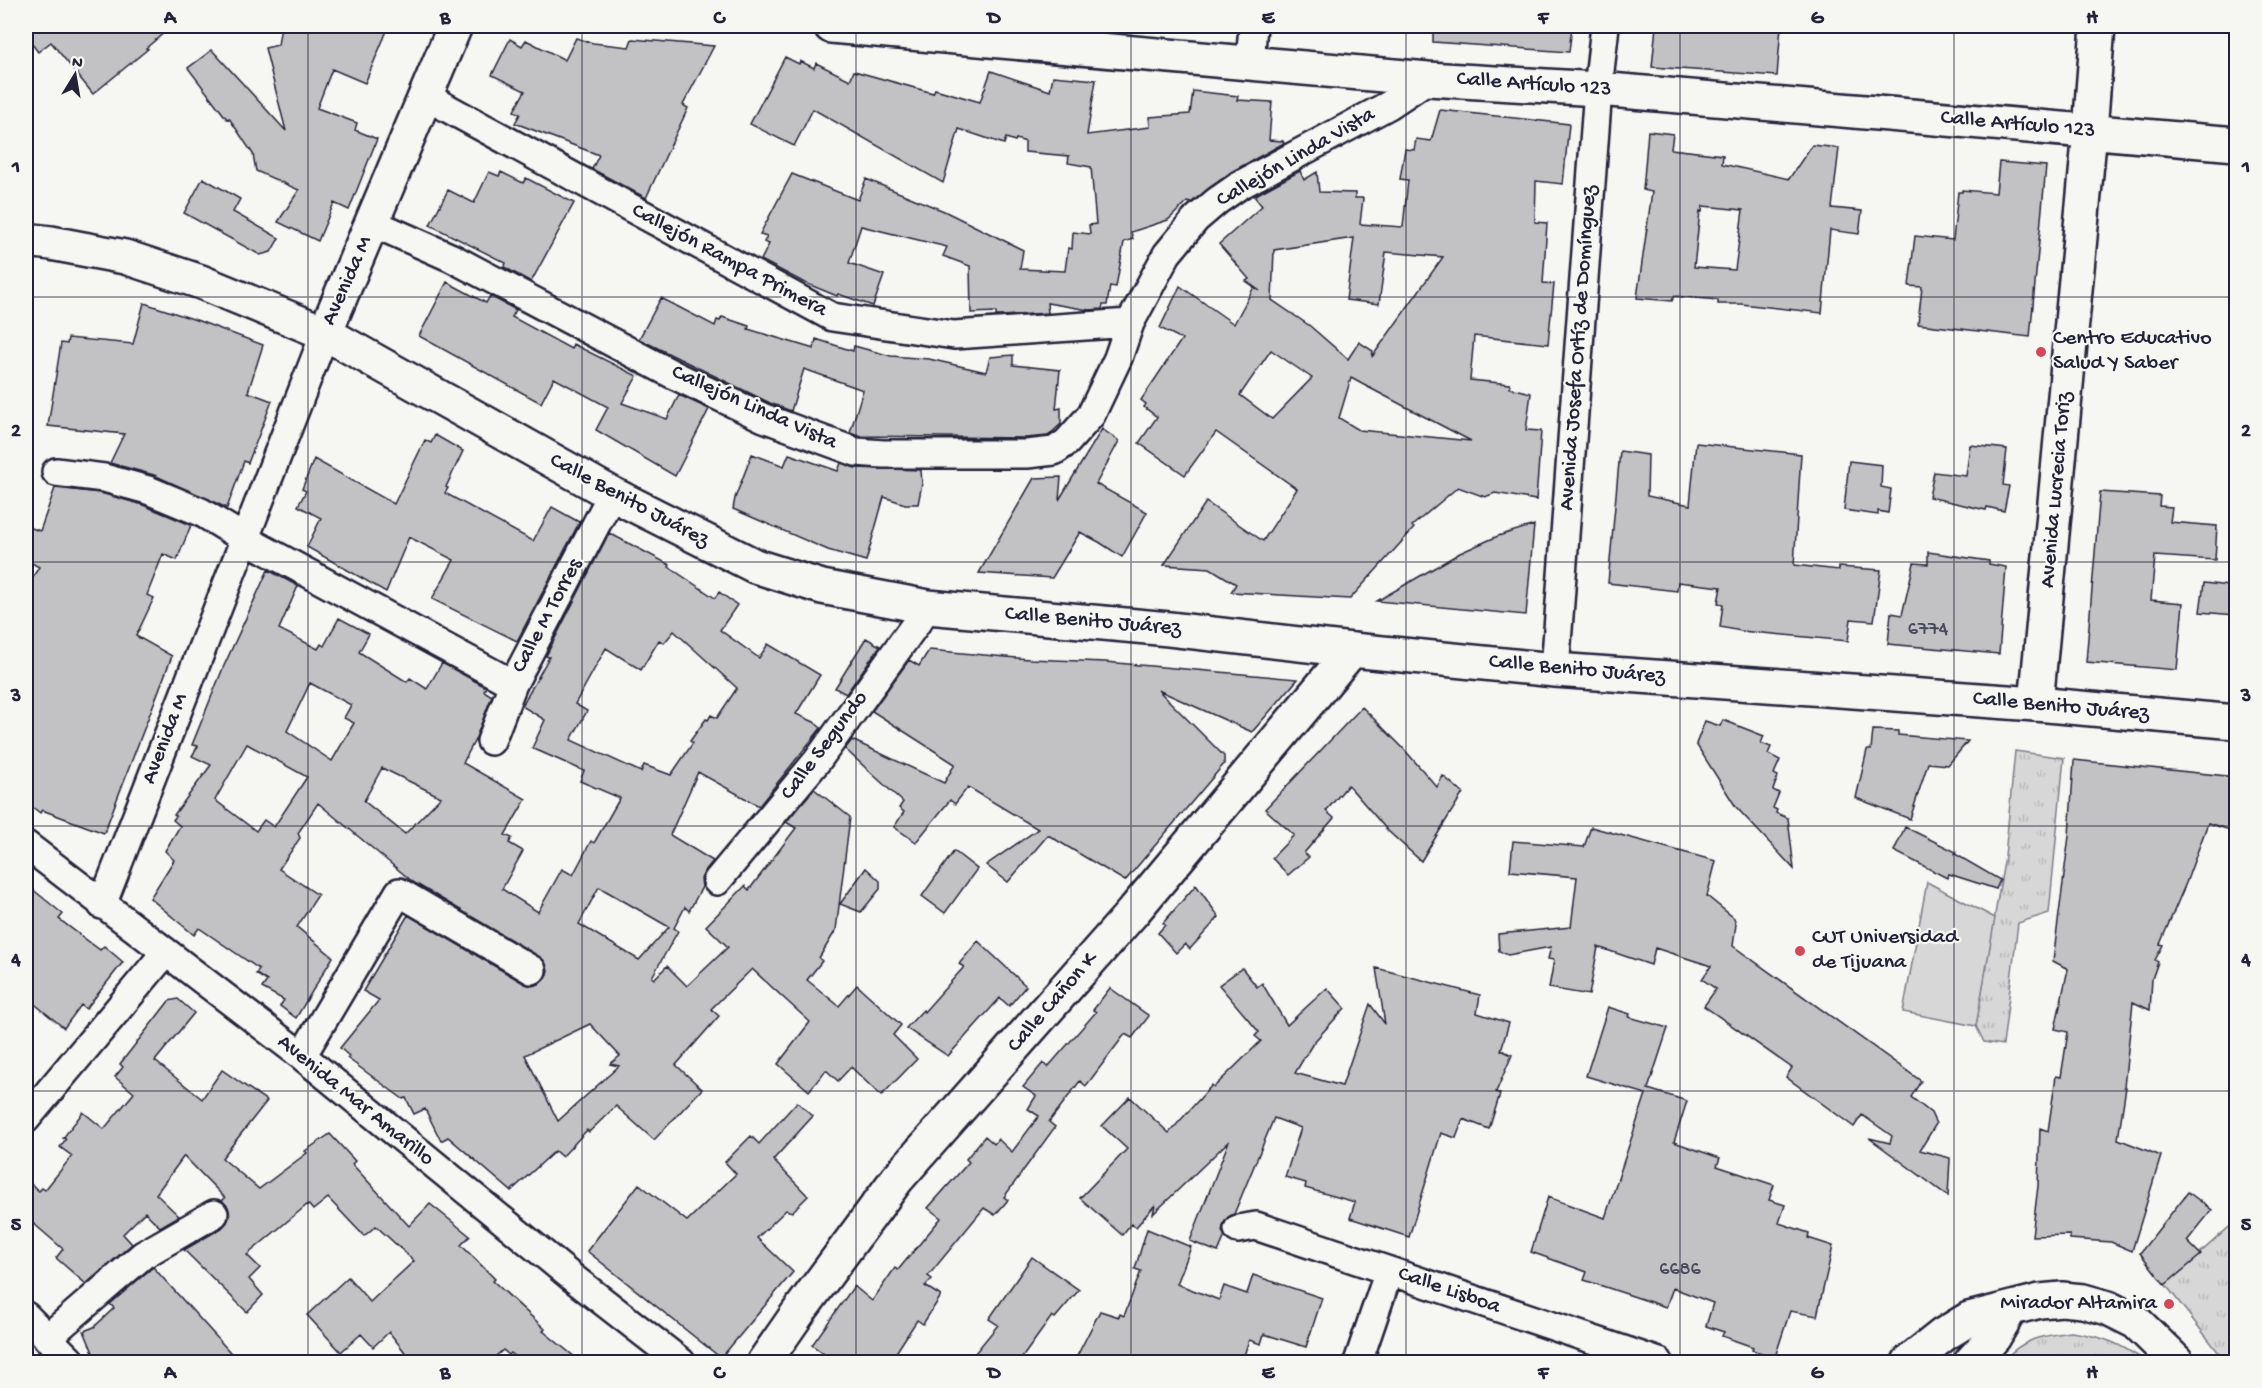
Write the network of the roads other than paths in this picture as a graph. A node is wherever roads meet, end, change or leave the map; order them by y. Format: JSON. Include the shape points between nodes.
{"nodes":[{"id":1,"x":455,"y":26,"type":"edge"},
{"id":2,"x":831,"y":26,"type":"edge"},
{"id":3,"x":1253,"y":26,"type":"edge"},
{"id":4,"x":1605,"y":26,"type":"edge"},
{"id":5,"x":2098,"y":26,"type":"edge"},
{"id":6,"x":1250,"y":63,"type":"junction"},
{"id":7,"x":1428,"y":79,"type":"junction"},
{"id":8,"x":1598,"y":89,"type":"junction"},
{"id":9,"x":425,"y":96,"type":"junction"},
{"id":10,"x":2090,"y":131,"type":"junction"},
{"id":11,"x":2236,"y":144,"type":"edge"},
{"id":12,"x":373,"y":223,"type":"junction"},
{"id":13,"x":26,"y":240,"type":"edge"},
{"id":14,"x":1130,"y":323,"type":"junction"},
{"id":15,"x":325,"y":333,"type":"junction"},
{"id":16,"x":56,"y":472,"type":"dead end"},
{"id":17,"x":612,"y":494,"type":"junction"},
{"id":18,"x":245,"y":539,"type":"junction"},
{"id":19,"x":928,"y":607,"type":"junction"},
{"id":20,"x":1352,"y":650,"type":"junction"},
{"id":21,"x":1555,"y":670,"type":"junction"},
{"id":22,"x":513,"y":684,"type":"junction"},
{"id":23,"x":2036,"y":704,"type":"junction"},
{"id":24,"x":2236,"y":722,"type":"edge"},
{"id":25,"x":490,"y":741,"type":"dead end"},
{"id":26,"x":26,"y":845,"type":"edge"},
{"id":27,"x":717,"y":881,"type":"dead end"},
{"id":28,"x":102,"y":905,"type":"junction"},
{"id":29,"x":165,"y":953,"type":"junction"},
{"id":30,"x":532,"y":970,"type":"dead end"},
{"id":31,"x":302,"y":1056,"type":"junction"},
{"id":32,"x":26,"y":1119,"type":"edge"},
{"id":33,"x":214,"y":1214,"type":"dead end"},
{"id":34,"x":1238,"y":1228,"type":"dead end"},
{"id":35,"x":1389,"y":1271,"type":"junction"},
{"id":36,"x":2009,"y":1311,"type":"junction"},
{"id":37,"x":26,"y":1316,"type":"edge"},
{"id":38,"x":47,"y":1338,"type":"junction"},
{"id":39,"x":72,"y":1362,"type":"edge"},
{"id":40,"x":681,"y":1362,"type":"edge"},
{"id":41,"x":764,"y":1362,"type":"edge"},
{"id":42,"x":1358,"y":1362,"type":"edge"},
{"id":43,"x":1659,"y":1362,"type":"edge"},
{"id":44,"x":1909,"y":1362,"type":"edge"},
{"id":45,"x":1971,"y":1362,"type":"edge"},
{"id":46,"x":2177,"y":1362,"type":"edge"}],
"edges":[{"from":1,"to":9,"type":"street","name":"Avenida M"},
{"from":2,"to":6,"type":"street","name":"Calle Artículo 123"},
{"from":3,"to":6,"type":"street"},
{"from":4,"to":8,"type":"street","name":"Avenida Josefa Ortíz de Domínguez"},
{"from":5,"to":10,"type":"street","name":"Avenida Lucrecia Toriz"},
{"from":6,"to":7,"type":"street","name":"Calle Artículo 123"},
{"from":7,"to":8,"type":"street","name":"Calle Artículo 123"},
{"from":7,"to":14,"type":"street","name":"Callejón Linda Vista","via":[[1217,201],[1167,254]]},
{"from":8,"to":10,"type":"street","name":"Calle Artículo 123"},
{"from":8,"to":21,"type":"street","name":"Avenida Josefa Ortíz de Domínguez"},
{"from":9,"to":12,"type":"street","name":"Avenida M"},
{"from":9,"to":14,"type":"street","name":"Callejón Rampa Primera","via":[[832,317],[954,335]]},
{"from":10,"to":11,"type":"street","name":"Calle Artículo 123"},
{"from":10,"to":23,"type":"street","name":"Avenida Lucrecia Toriz"},
{"from":12,"to":14,"type":"street","name":"Callejón Linda Vista","via":[[452,258],[754,413],[856,452],[1054,451],[1068,442],[1090,415]]},
{"from":12,"to":15,"type":"street","name":"Avenida M"},
{"from":13,"to":15,"type":"street","name":"Calle Benito Juárez","via":[[125,257],[201,282]]},
{"from":15,"to":17,"type":"street","name":"Calle Benito Juárez"},
{"from":15,"to":18,"type":"street","name":"Avenida M"},
{"from":16,"to":18,"type":"street","via":[[148,489],[201,512]]},
{"from":17,"to":19,"type":"street","name":"Calle Benito Juárez","via":[[755,566],[822,587]]},
{"from":17,"to":22,"type":"street","name":"Calle M Torres"},
{"from":18,"to":22,"type":"street"},
{"from":18,"to":28,"type":"street","name":"Avenida M"},
{"from":19,"to":20,"type":"street","name":"Calle Benito Juárez"},
{"from":19,"to":27,"type":"street","name":"Calle Segundo","via":[[817,761]]},
{"from":20,"to":21,"type":"street","name":"Calle Benito Juárez"},
{"from":20,"to":41,"type":"street","name":"Calle Cañon K","via":[[1132,913],[897,1179]]},
{"from":21,"to":23,"type":"street","name":"Calle Benito Juárez"},
{"from":22,"to":25,"type":"street","name":"Calle M Torres"},
{"from":23,"to":24,"type":"street","name":"Calle Benito Juárez"},
{"from":26,"to":28,"type":"street","name":"Avenida Mar Amarillo"},
{"from":28,"to":29,"type":"street","name":"Avenida Mar Amarillo"},
{"from":29,"to":31,"type":"street","name":"Avenida Mar Amarillo"},
{"from":29,"to":32,"type":"street"},
{"from":30,"to":31,"type":"street","via":[[399,892]]},
{"from":31,"to":40,"type":"street","name":"Avenida Mar Amarillo"},
{"from":33,"to":38,"type":"street","via":[[143,1255]]},
{"from":34,"to":35,"type":"street","name":"Calle Lisboa","via":[[1256,1226]]},
{"from":35,"to":42,"type":"street"},
{"from":35,"to":43,"type":"street","name":"Calle Lisboa"},
{"from":36,"to":44,"type":"street","via":[[1969,1320]]},
{"from":36,"to":45,"type":"street","via":[[1994,1337]]},
{"from":36,"to":46,"type":"street","via":[[2062,1299],[2108,1308],[2136,1322]]},
{"from":37,"to":38,"type":"street"},
{"from":38,"to":39,"type":"street"}]}
